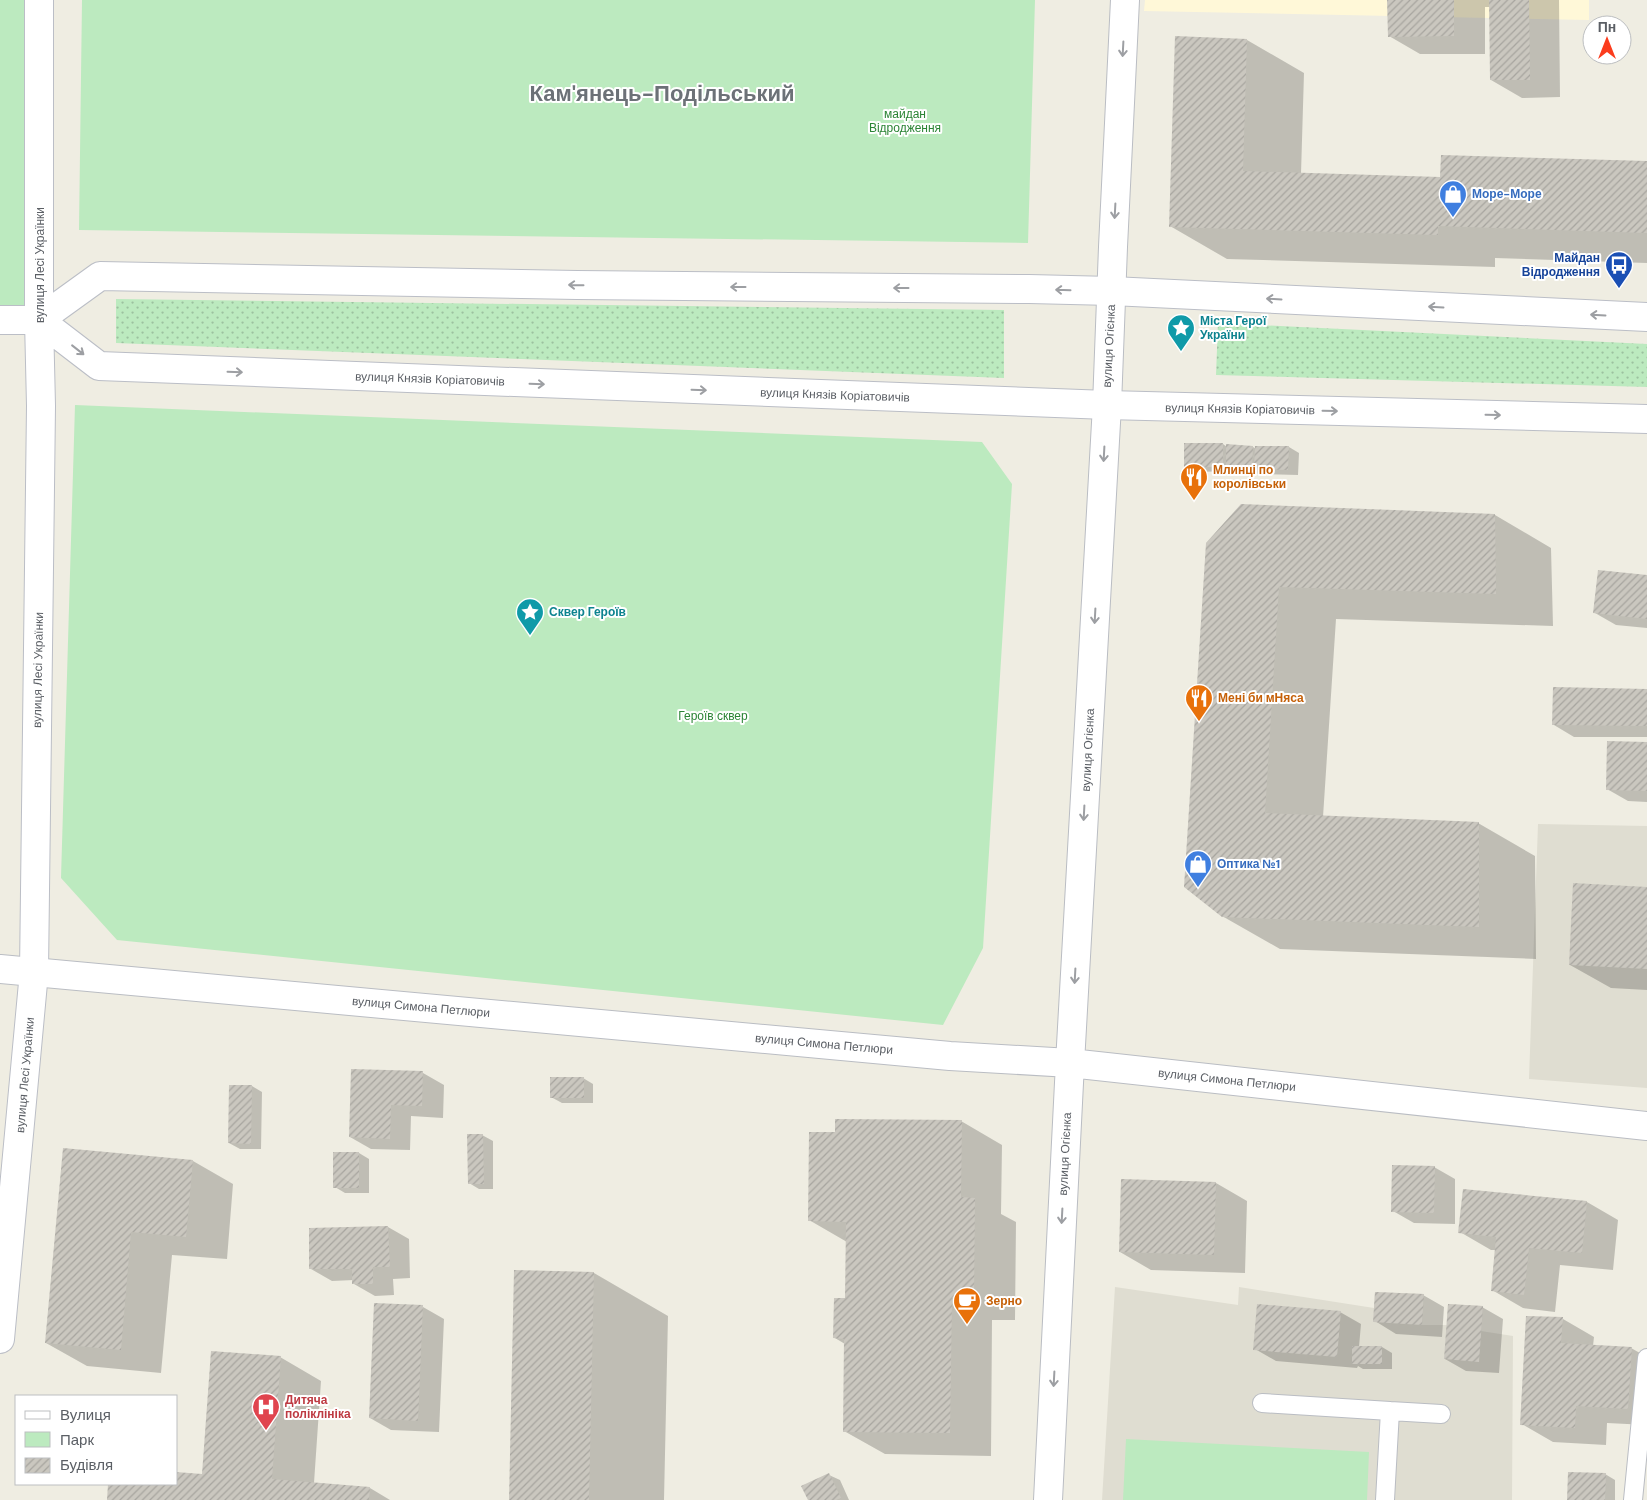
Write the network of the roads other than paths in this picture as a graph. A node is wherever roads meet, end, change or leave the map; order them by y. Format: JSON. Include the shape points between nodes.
{"nodes":[{"id":1,"x":39,"y":0,"type":"edge"},
{"id":2,"x":1125,"y":0,"type":"edge"},
{"id":3,"x":1112,"y":292,"type":"junction"},
{"id":4,"x":1647,"y":317,"type":"edge"},
{"id":5,"x":0,"y":320,"type":"edge"},
{"id":6,"x":39,"y":320,"type":"junction"},
{"id":7,"x":1107,"y":405,"type":"junction"},
{"id":8,"x":1647,"y":419,"type":"edge"},
{"id":9,"x":0,"y":969,"type":"edge"},
{"id":10,"x":34,"y":972,"type":"junction"},
{"id":11,"x":1070,"y":1063,"type":"junction"},
{"id":12,"x":1647,"y":1126,"type":"edge"},
{"id":13,"x":0,"y":1339,"type":"edge"},
{"id":14,"x":1647,"y":1358,"type":"edge"},
{"id":15,"x":1262,"y":1403,"type":"dead end"},
{"id":16,"x":1390,"y":1411,"type":"junction"},
{"id":17,"x":1442,"y":1414,"type":"dead end"},
{"id":18,"x":1048,"y":1500,"type":"edge"},
{"id":19,"x":1385,"y":1500,"type":"edge"},
{"id":20,"x":1633,"y":1500,"type":"edge"}],
"edges":[{"from":1,"to":6,"type":"street","name":"вулиця Лесі Українки"},
{"from":2,"to":3,"type":"street","name":"вулиця Огієнка","one_way":true},
{"from":4,"to":3,"type":"street","one_way":true},
{"from":3,"to":6,"type":"street","one_way":true,"via":[[100,276]]},
{"from":3,"to":7,"type":"street","name":"вулиця Огієнка"},
{"from":5,"to":6,"type":"street"},
{"from":6,"to":7,"type":"street","name":"вулиця Князів Коріатовичів","one_way":true,"via":[[99,366]]},
{"from":6,"to":10,"type":"street","name":"вулиця Лесі Українки","via":[[41,406]]},
{"from":7,"to":8,"type":"street","name":"вулиця Князів Коріатовичів","one_way":true},
{"from":7,"to":11,"type":"street","name":"вулиця Огієнка","one_way":true},
{"from":9,"to":10,"type":"street","name":"вулиця Симона Петлюри"},
{"from":10,"to":11,"type":"street","name":"вулиця Симона Петлюри","via":[[950,1056]]},
{"from":10,"to":13,"type":"street","name":"вулиця Лесі Українки"},
{"from":11,"to":12,"type":"street","name":"вулиця Симона Петлюри"},
{"from":11,"to":18,"type":"street","name":"вулиця Огієнка","one_way":true},
{"from":14,"to":20,"type":"lane"},
{"from":15,"to":16,"type":"lane"},
{"from":16,"to":17,"type":"lane"},
{"from":16,"to":19,"type":"lane"}]}
